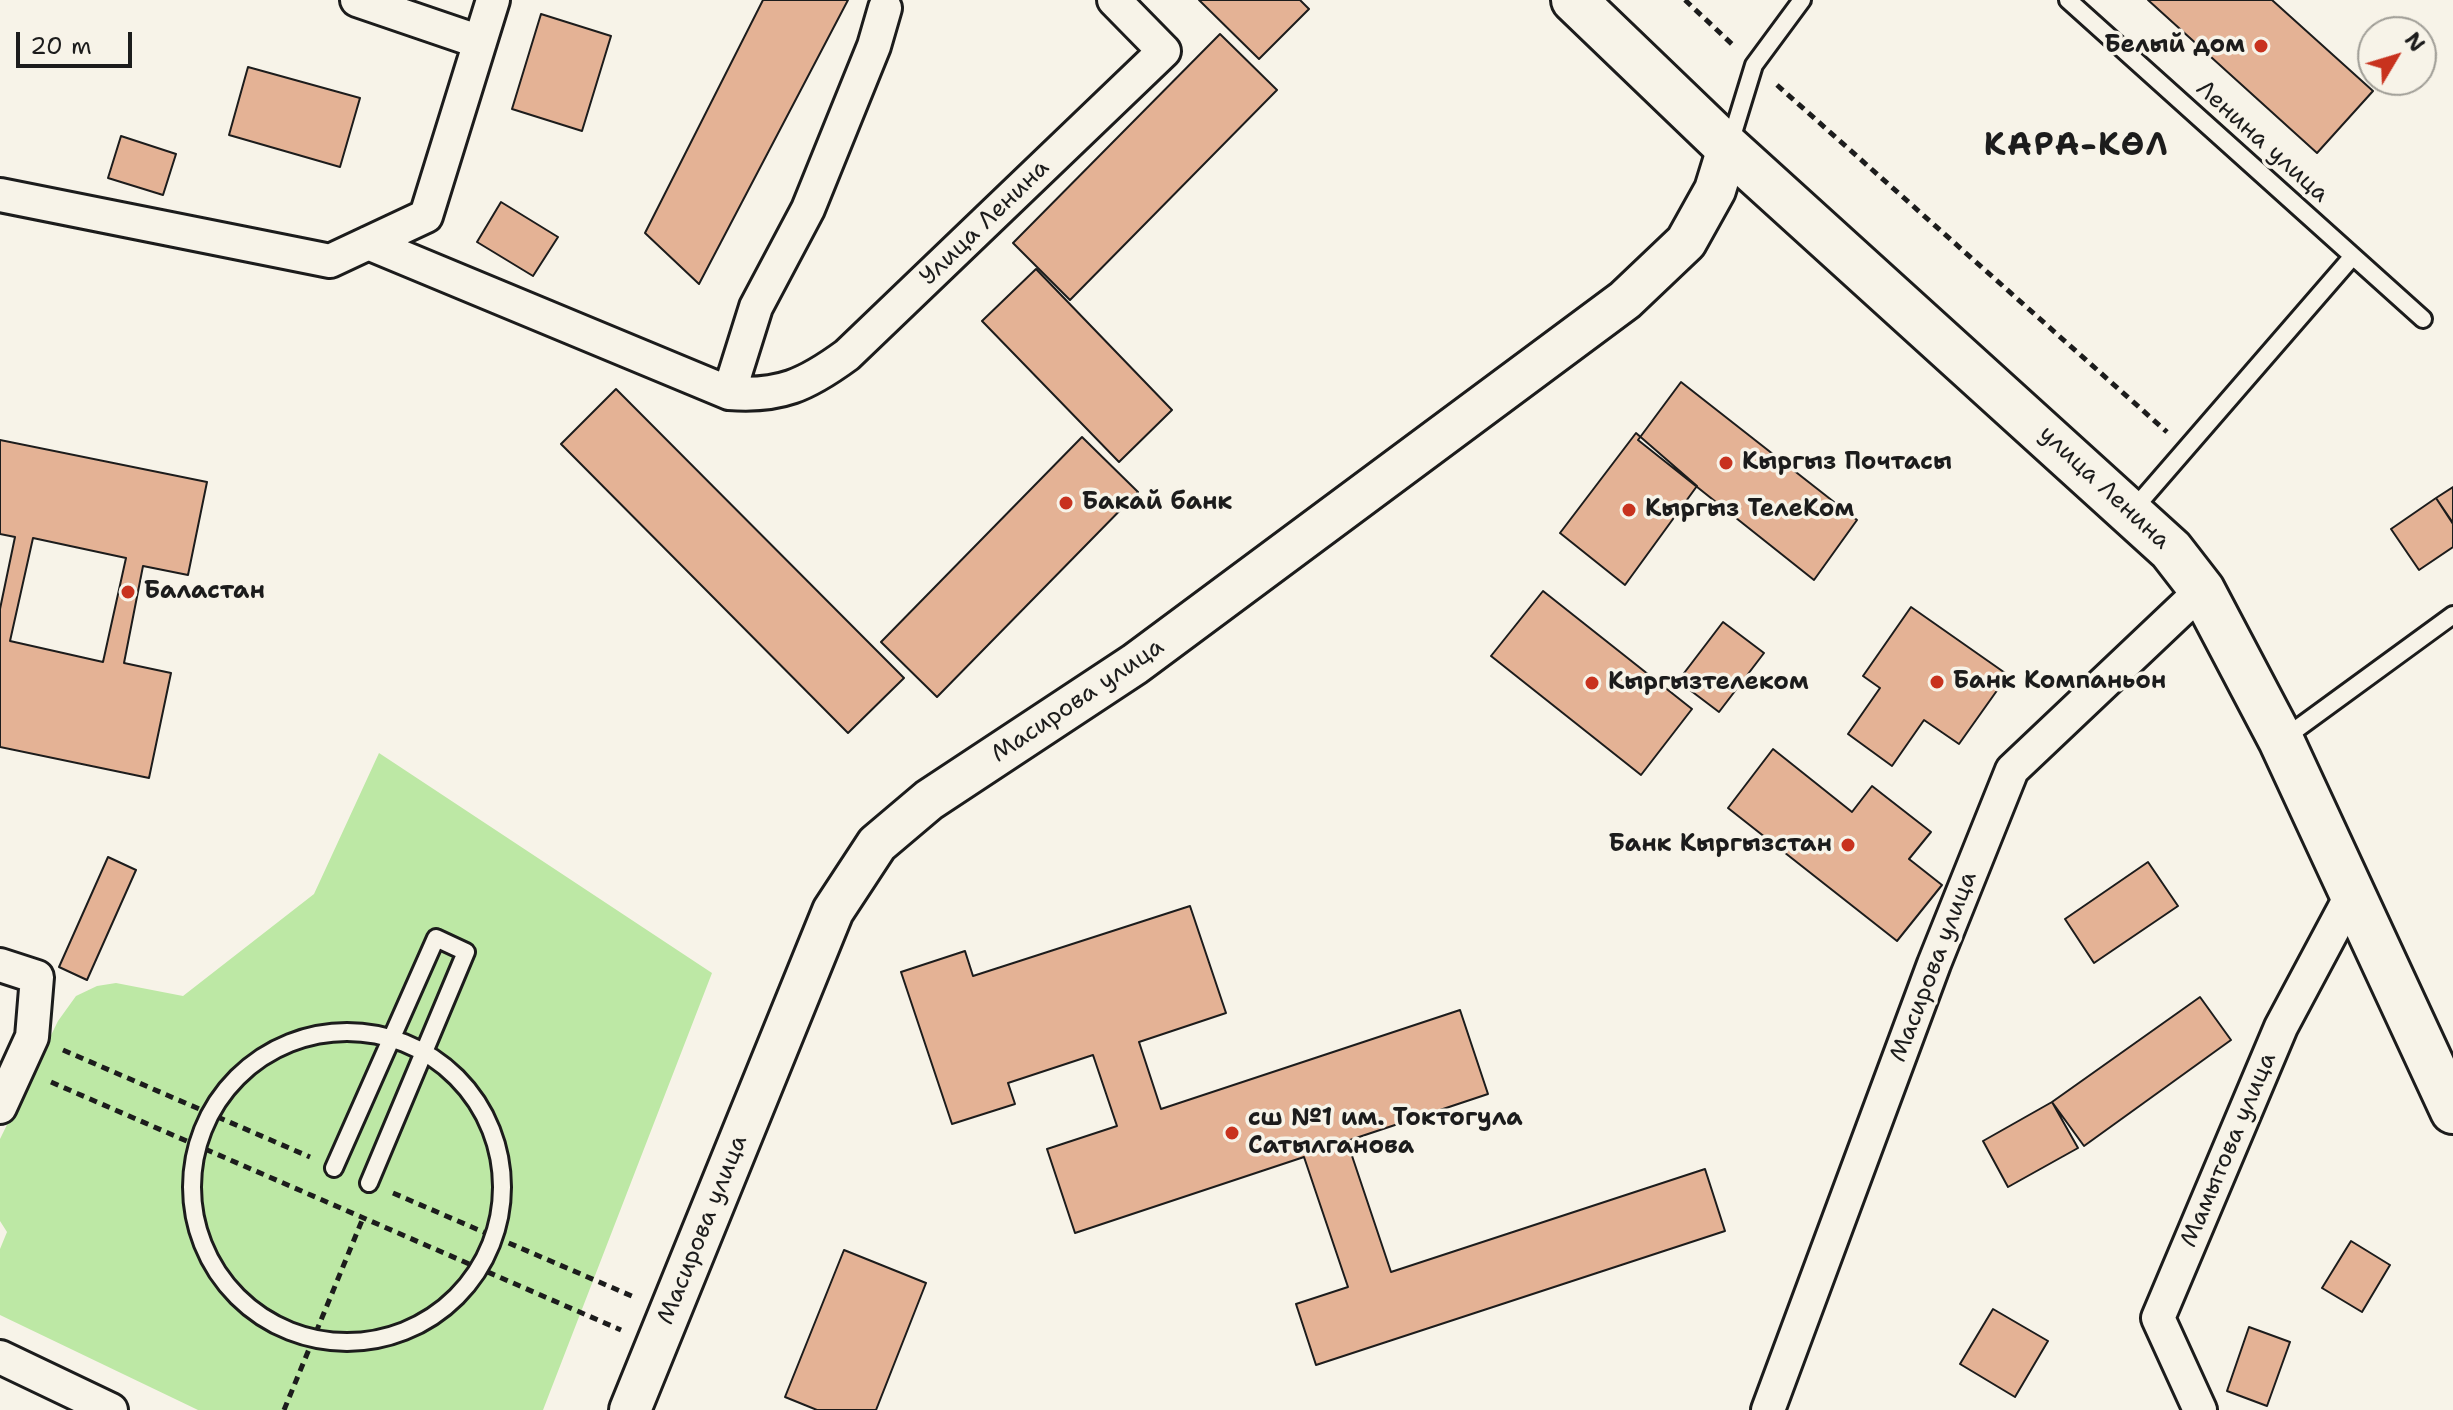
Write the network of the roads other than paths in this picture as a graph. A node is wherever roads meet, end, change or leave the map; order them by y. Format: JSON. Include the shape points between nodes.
{"nodes":[{"id":1,"x":357,"y":0,"type":"edge"},
{"id":2,"x":493,"y":0,"type":"edge"},
{"id":3,"x":1114,"y":0,"type":"edge"},
{"id":4,"x":1574,"y":0,"type":"edge"},
{"id":5,"x":1802,"y":0,"type":"edge"},
{"id":6,"x":2068,"y":0,"type":"edge"},
{"id":7,"x":885,"y":8,"type":"dead end"},
{"id":8,"x":480,"y":42,"type":"junction"},
{"id":9,"x":1728,"y":148,"type":"junction"},
{"id":10,"x":0,"y":195,"type":"edge"},
{"id":11,"x":368,"y":243,"type":"junction"},
{"id":12,"x":2353,"y":256,"type":"junction"},
{"id":13,"x":2423,"y":319,"type":"dead end"},
{"id":14,"x":729,"y":393,"type":"junction"},
{"id":15,"x":2132,"y":511,"type":"junction"},
{"id":16,"x":2202,"y":590,"type":"junction"},
{"id":17,"x":2453,"y":615,"type":"edge"},
{"id":18,"x":2281,"y":740,"type":"junction"},
{"id":19,"x":2352,"y":894,"type":"junction"},
{"id":20,"x":0,"y":965,"type":"edge"},
{"id":21,"x":393,"y":1039,"type":"junction"},
{"id":22,"x":426,"y":1053,"type":"junction"},
{"id":23,"x":0,"y":1107,"type":"edge"},
{"id":24,"x":2453,"y":1111,"type":"edge"},
{"id":25,"x":334,"y":1168,"type":"dead end"},
{"id":26,"x":369,"y":1183,"type":"dead end"},
{"id":27,"x":0,"y":1357,"type":"edge"},
{"id":28,"x":111,"y":1410,"type":"edge"},
{"id":29,"x":630,"y":1410,"type":"edge"},
{"id":30,"x":1768,"y":1410,"type":"edge"},
{"id":31,"x":2200,"y":1410,"type":"edge"}],
"edges":[{"from":1,"to":8,"type":"street"},
{"from":2,"to":8,"type":"street"},
{"from":3,"to":14,"type":"street","name":"Улица Ленина","via":[[1164,51],[847,355],[792,388],[760,395]]},
{"from":4,"to":9,"type":"main road","name":"улица Ленина"},
{"from":5,"to":9,"type":"lane","via":[[1754,65]]},
{"from":6,"to":12,"type":"lane","name":"Ленина улица"},
{"from":7,"to":14,"type":"street","via":[[808,209],[756,307]]},
{"from":8,"to":11,"type":"street","via":[[426,216]]},
{"from":9,"to":15,"type":"main road","name":"улица Ленина"},
{"from":9,"to":29,"type":"street","name":"Масирова улица","via":[[1715,190],[1686,242],[1625,300],[1135,664],[929,800],[877,844],[833,911]]},
{"from":10,"to":11,"type":"street","via":[[330,261]]},
{"from":11,"to":14,"type":"street","name":"Улица Ленина"},
{"from":12,"to":13,"type":"lane","name":"Ленина улица"},
{"from":12,"to":15,"type":"lane"},
{"from":15,"to":16,"type":"main road","name":"улица Ленина"},
{"from":16,"to":18,"type":"main road","name":"улица Ленина"},
{"from":16,"to":30,"type":"street","name":"Масирова улица","via":[[2012,770]]},
{"from":17,"to":18,"type":"lane"},
{"from":18,"to":19,"type":"main road","name":"улица Ленина"},
{"from":19,"to":24,"type":"main road","name":"улица Ленина"},
{"from":19,"to":31,"type":"street","name":"Мамытова улица","via":[[2281,1027],[2158,1318]]},
{"from":20,"to":23,"type":"street","via":[[37,977],[32,1037]]},
{"from":21,"to":22,"type":"lane"},
{"from":21,"to":22,"type":"lane","via":[[436,938],[466,952]]},
{"from":21,"to":22,"type":"lane","via":[[329,1032],[268,1052],[221,1095],[197,1145],[192,1196],[196,1224],[220,1276],[260,1316],[312,1339],[368,1341],[396,1335],[444,1309],[480,1269],[500,1214],[497,1144],[469,1092]]},
{"from":21,"to":25,"type":"lane"},
{"from":22,"to":26,"type":"lane"},
{"from":27,"to":28,"type":"street"}]}
